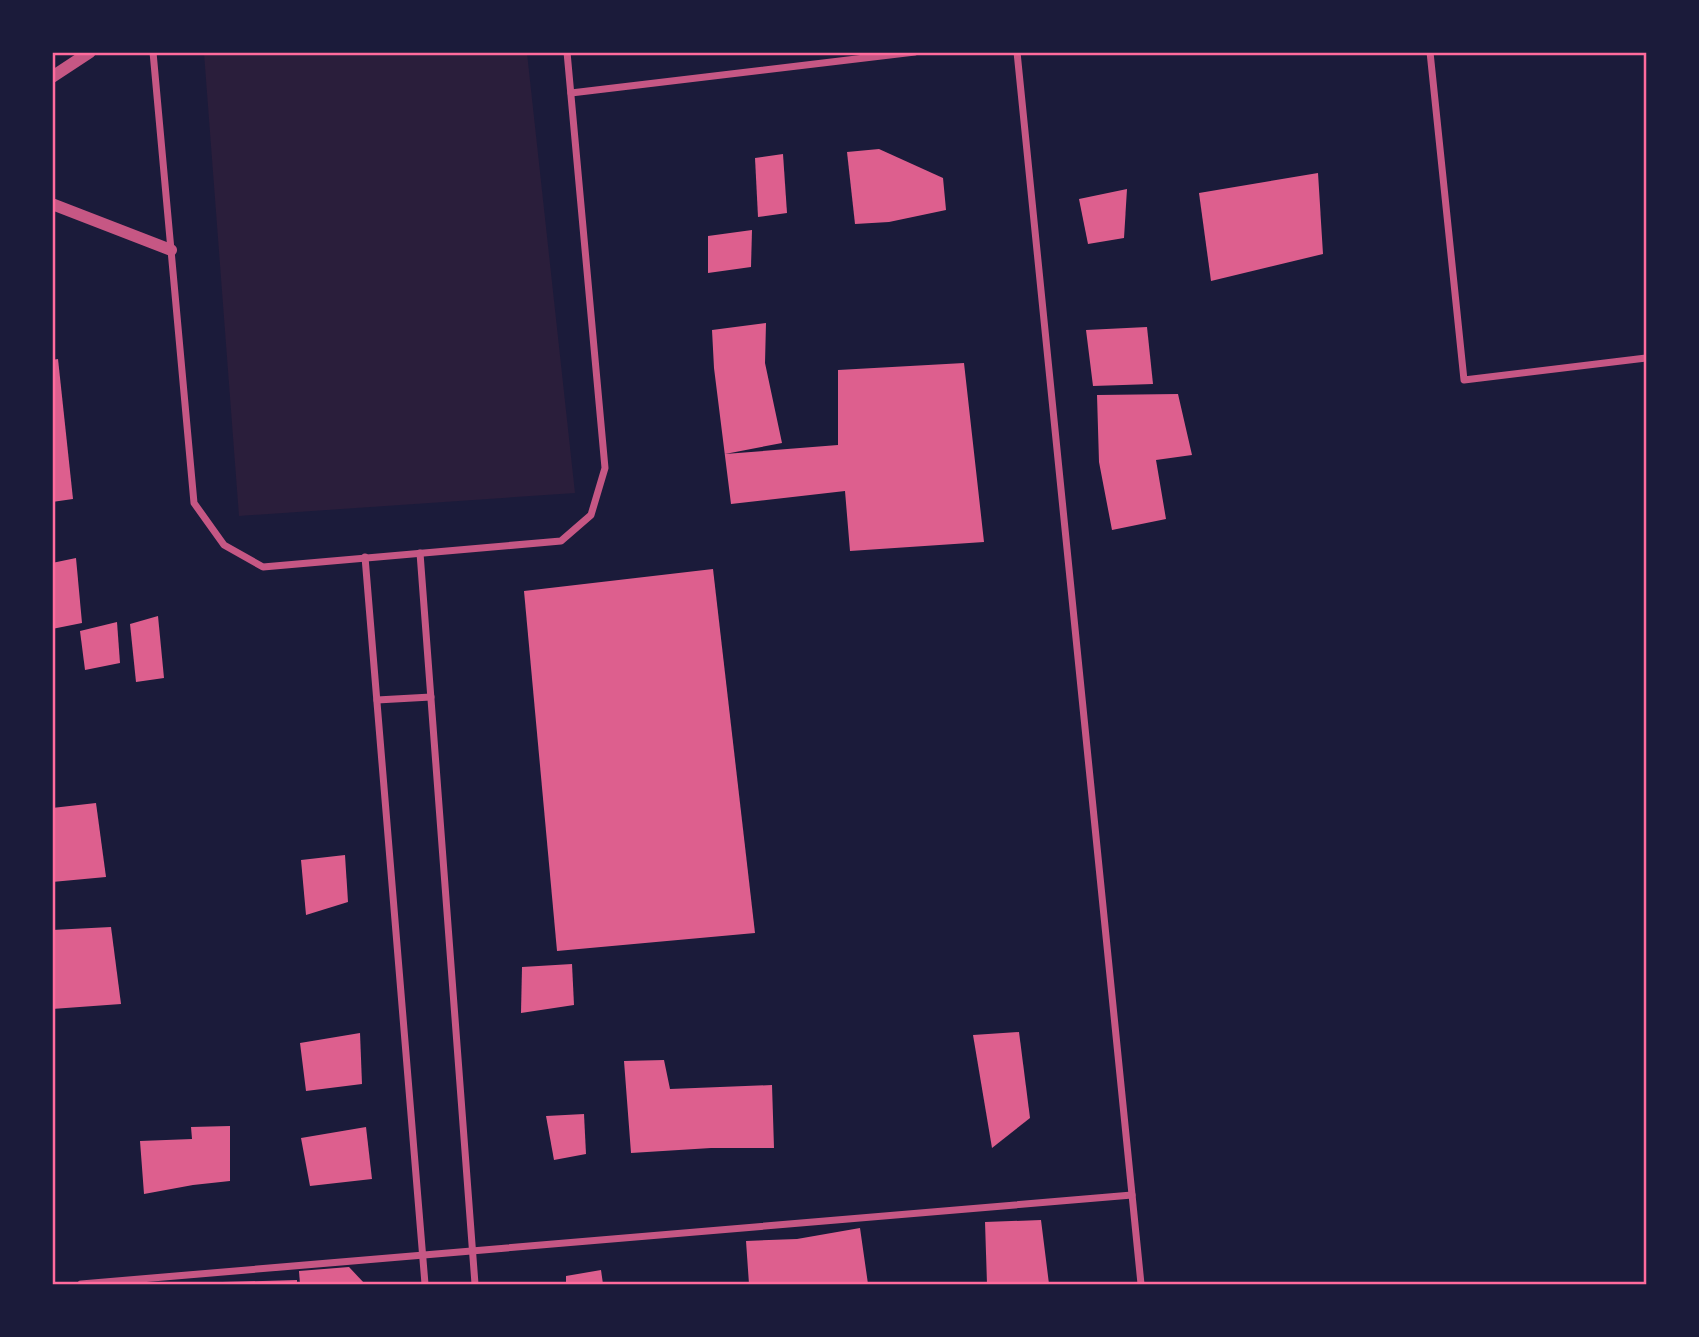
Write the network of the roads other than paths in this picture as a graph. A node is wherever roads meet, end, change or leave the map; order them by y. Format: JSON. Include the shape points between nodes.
{"nodes":[{"id":1,"x":90,"y":52,"type":"edge"},
{"id":2,"x":153,"y":52,"type":"edge"},
{"id":3,"x":567,"y":52,"type":"edge"},
{"id":4,"x":915,"y":52,"type":"edge"},
{"id":5,"x":1017,"y":52,"type":"edge"},
{"id":6,"x":1430,"y":52,"type":"edge"},
{"id":7,"x":52,"y":77,"type":"edge"},
{"id":8,"x":571,"y":93,"type":"junction"},
{"id":9,"x":52,"y":204,"type":"edge"},
{"id":10,"x":171,"y":250,"type":"junction"},
{"id":11,"x":1647,"y":358,"type":"edge"},
{"id":12,"x":420,"y":553,"type":"junction"},
{"id":13,"x":365,"y":558,"type":"junction"},
{"id":14,"x":431,"y":697,"type":"junction"},
{"id":15,"x":377,"y":700,"type":"junction"},
{"id":16,"x":1132,"y":1195,"type":"junction"},
{"id":17,"x":473,"y":1251,"type":"junction"},
{"id":18,"x":423,"y":1255,"type":"junction"},
{"id":19,"x":81,"y":1284,"type":"edge"},
{"id":20,"x":425,"y":1284,"type":"edge"},
{"id":21,"x":475,"y":1284,"type":"edge"},
{"id":22,"x":1141,"y":1284,"type":"edge"}],
"edges":[{"from":1,"to":7,"type":"street"},
{"from":2,"to":10,"type":"street"},
{"from":3,"to":8,"type":"street"},
{"from":4,"to":8,"type":"street"},
{"from":5,"to":16,"type":"street"},
{"from":6,"to":11,"type":"street","via":[[1464,380]]},
{"from":8,"to":12,"type":"street","via":[[605,468],[591,515],[561,541]]},
{"from":9,"to":10,"type":"street"},
{"from":10,"to":13,"type":"street","via":[[194,503],[224,545],[262,567]]},
{"from":12,"to":13,"type":"street"},
{"from":12,"to":14,"type":"street"},
{"from":13,"to":15,"type":"street"},
{"from":14,"to":15,"type":"street"},
{"from":14,"to":17,"type":"street"},
{"from":15,"to":18,"type":"street"},
{"from":16,"to":17,"type":"street"},
{"from":16,"to":22,"type":"street"},
{"from":17,"to":18,"type":"street"},
{"from":17,"to":21,"type":"street"},
{"from":18,"to":19,"type":"street"},
{"from":18,"to":20,"type":"street"}]}
